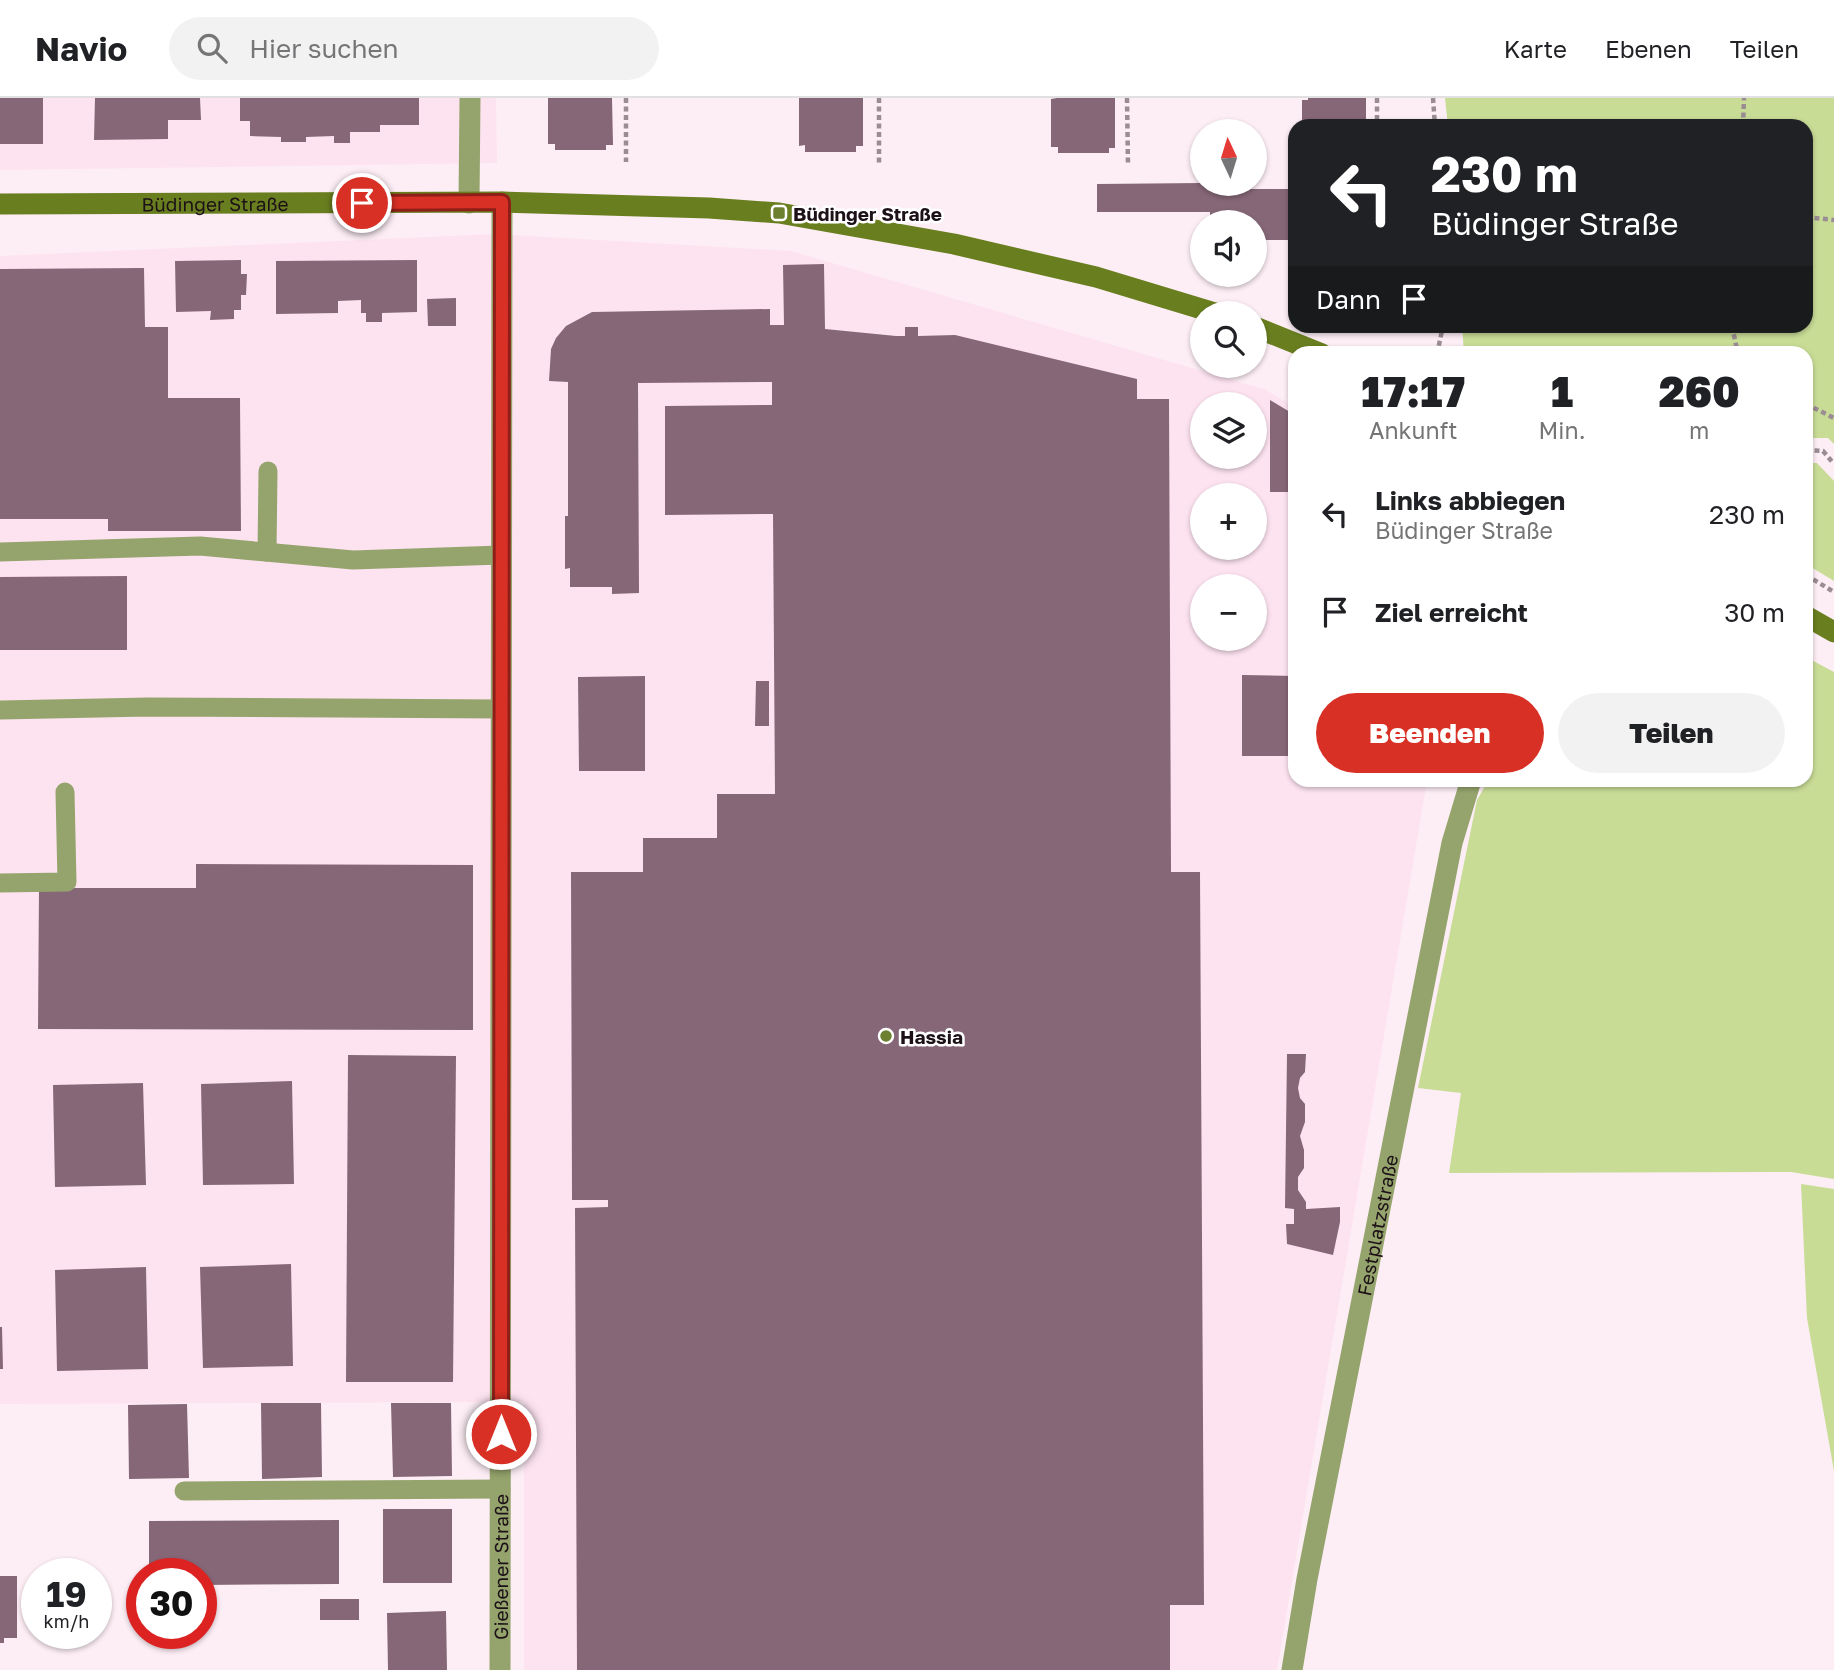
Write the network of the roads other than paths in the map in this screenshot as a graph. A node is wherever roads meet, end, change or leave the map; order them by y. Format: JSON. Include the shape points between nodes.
{"nodes":[{"id":1,"x":470,"y":98,"type":"edge"},
{"id":2,"x":502,"y":202,"type":"junction"},
{"id":3,"x":469,"y":203,"type":"junction"},
{"id":4,"x":0,"y":204,"type":"edge"},
{"id":5,"x":1190,"y":305,"type":"edge"},
{"id":6,"x":1267,"y":332,"type":"edge"},
{"id":7,"x":1302,"y":346,"type":"edge"},
{"id":8,"x":268,"y":471,"type":"dead end"},
{"id":9,"x":0,"y":552,"type":"edge"},
{"id":10,"x":267,"y":552,"type":"junction"},
{"id":11,"x":501,"y":555,"type":"junction"},
{"id":12,"x":1813,"y":620,"type":"edge"},
{"id":13,"x":1834,"y":632,"type":"edge"},
{"id":14,"x":502,"y":709,"type":"junction"},
{"id":15,"x":1,"y":710,"type":"edge"},
{"id":16,"x":1469,"y":787,"type":"edge"},
{"id":17,"x":65,"y":792,"type":"dead end"},
{"id":18,"x":0,"y":883,"type":"edge"},
{"id":19,"x":500,"y":1489,"type":"junction"},
{"id":20,"x":184,"y":1491,"type":"dead end"},
{"id":21,"x":500,"y":1670,"type":"edge"},
{"id":22,"x":1292,"y":1670,"type":"edge"}],
"edges":[{"from":1,"to":3,"type":"street"},
{"from":2,"to":3,"type":"main road","name":"Büdinger Straße"},
{"from":2,"to":5,"type":"main road","name":"Büdinger Straße","via":[[779,213],[1002,255]]},
{"from":2,"to":11,"type":"street","name":"Gießener Straße"},
{"from":3,"to":4,"type":"main road","name":"Büdinger Straße"},
{"from":6,"to":7,"type":"main road"},
{"from":8,"to":10,"type":"lane"},
{"from":9,"to":10,"type":"lane","via":[[200,546]]},
{"from":10,"to":11,"type":"lane","via":[[353,560]]},
{"from":11,"to":14,"type":"street","name":"Gießener Straße"},
{"from":12,"to":13,"type":"main road"},
{"from":14,"to":15,"type":"lane","via":[[148,706]]},
{"from":14,"to":19,"type":"street","name":"Gießener Straße"},
{"from":16,"to":22,"type":"street","name":"Festplatzstraße","via":[[1452,844]]},
{"from":17,"to":18,"type":"lane","via":[[67,882]]},
{"from":19,"to":20,"type":"lane"},
{"from":19,"to":21,"type":"street","name":"Gießener Straße"}]}
